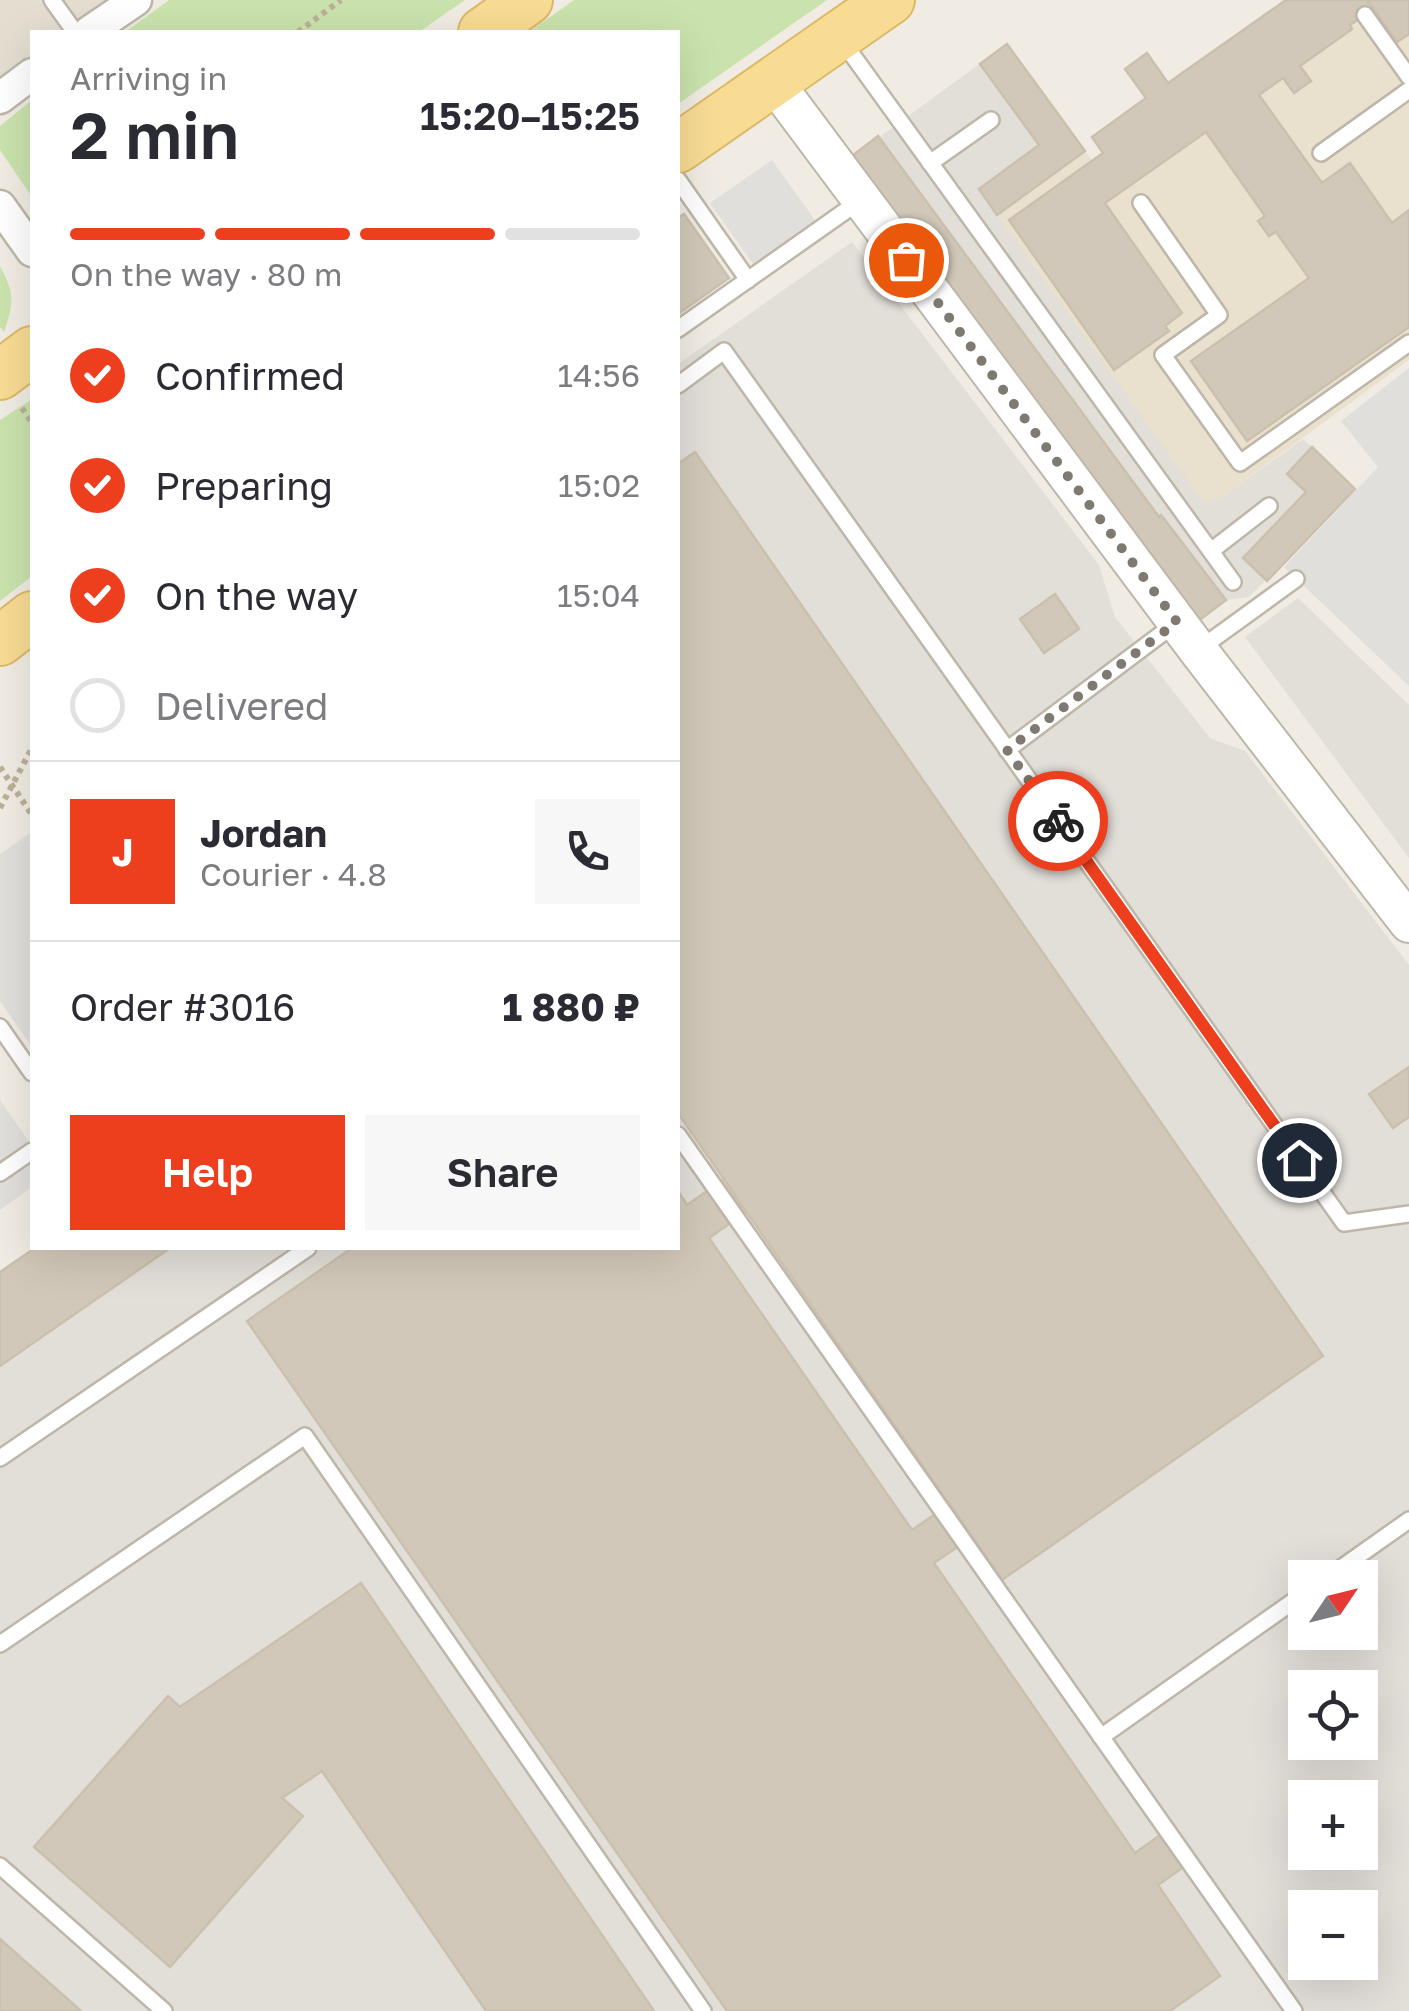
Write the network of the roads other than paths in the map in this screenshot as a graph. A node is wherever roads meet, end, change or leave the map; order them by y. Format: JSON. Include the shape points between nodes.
{"nodes":[{"id":1,"x":52,"y":0,"type":"edge"},
{"id":2,"x":136,"y":0,"type":"edge"},
{"id":3,"x":528,"y":0,"type":"edge"},
{"id":4,"x":890,"y":0,"type":"edge"},
{"id":5,"x":1365,"y":15,"type":"dead end"},
{"id":6,"x":74,"y":30,"type":"edge"},
{"id":7,"x":93,"y":30,"type":"edge"},
{"id":8,"x":485,"y":30,"type":"edge"},
{"id":9,"x":838,"y":36,"type":"junction"},
{"id":10,"x":30,"y":76,"type":"edge"},
{"id":11,"x":1409,"y":77,"type":"edge"},
{"id":12,"x":773,"y":81,"type":"junction"},
{"id":13,"x":1409,"y":90,"type":"edge"},
{"id":14,"x":0,"y":98,"type":"edge"},
{"id":15,"x":990,"y":120,"type":"dead end"},
{"id":16,"x":680,"y":147,"type":"edge"},
{"id":17,"x":1321,"y":152,"type":"dead end"},
{"id":18,"x":930,"y":163,"type":"junction"},
{"id":19,"x":680,"y":183,"type":"edge"},
{"id":20,"x":862,"y":200,"type":"junction"},
{"id":21,"x":1140,"y":203,"type":"dead end"},
{"id":22,"x":0,"y":206,"type":"edge"},
{"id":23,"x":30,"y":248,"type":"edge"},
{"id":24,"x":748,"y":280,"type":"junction"},
{"id":25,"x":680,"y":328,"type":"edge"},
{"id":26,"x":1409,"y":344,"type":"edge"},
{"id":27,"x":30,"y":354,"type":"edge"},
{"id":28,"x":680,"y":383,"type":"edge"},
{"id":29,"x":11,"y":391,"type":"edge"},
{"id":30,"x":1270,"y":506,"type":"dead end"},
{"id":31,"x":1210,"y":551,"type":"junction"},
{"id":32,"x":1296,"y":578,"type":"dead end"},
{"id":33,"x":1233,"y":582,"type":"dead end"},
{"id":34,"x":30,"y":618,"type":"edge"},
{"id":35,"x":1187,"y":636,"type":"junction"},
{"id":36,"x":0,"y":641,"type":"edge"},
{"id":37,"x":1007,"y":750,"type":"junction"},
{"id":38,"x":1409,"y":922,"type":"edge"},
{"id":39,"x":0,"y":1027,"type":"edge"},
{"id":40,"x":30,"y":1070,"type":"edge"},
{"id":41,"x":680,"y":1139,"type":"edge"},
{"id":42,"x":30,"y":1152,"type":"edge"},
{"id":43,"x":0,"y":1174,"type":"edge"},
{"id":44,"x":1409,"y":1214,"type":"edge"},
{"id":45,"x":305,"y":1250,"type":"edge"},
{"id":46,"x":0,"y":1458,"type":"edge"},
{"id":47,"x":1409,"y":1520,"type":"edge"},
{"id":48,"x":1352,"y":1560,"type":"edge"},
{"id":49,"x":1288,"y":1605,"type":"edge"},
{"id":50,"x":0,"y":1644,"type":"edge"},
{"id":51,"x":1101,"y":1737,"type":"junction"},
{"id":52,"x":0,"y":1866,"type":"edge"},
{"id":53,"x":164,"y":2011,"type":"edge"},
{"id":54,"x":703,"y":2011,"type":"edge"},
{"id":55,"x":1294,"y":2011,"type":"edge"}],
"edges":[{"from":1,"to":6,"type":"lane"},
{"from":2,"to":7,"type":"street"},
{"from":3,"to":8,"type":"main road"},
{"from":4,"to":9,"type":"main road"},
{"from":5,"to":11,"type":"lane"},
{"from":9,"to":12,"type":"main road"},
{"from":9,"to":18,"type":"lane"},
{"from":10,"to":14,"type":"street"},
{"from":12,"to":16,"type":"main road"},
{"from":12,"to":20,"type":"street"},
{"from":13,"to":17,"type":"lane"},
{"from":15,"to":18,"type":"lane"},
{"from":18,"to":31,"type":"lane"},
{"from":19,"to":24,"type":"lane"},
{"from":20,"to":24,"type":"lane"},
{"from":20,"to":35,"type":"street"},
{"from":21,"to":26,"type":"lane","via":[[1219,315],[1163,355],[1240,463]]},
{"from":22,"to":23,"type":"street"},
{"from":24,"to":25,"type":"lane"},
{"from":27,"to":29,"type":"main road"},
{"from":28,"to":37,"type":"lane","via":[[724,351]]},
{"from":30,"to":31,"type":"lane"},
{"from":31,"to":33,"type":"lane"},
{"from":32,"to":35,"type":"lane"},
{"from":34,"to":36,"type":"main road"},
{"from":35,"to":37,"type":"lane"},
{"from":35,"to":38,"type":"street"},
{"from":37,"to":44,"type":"lane","via":[[1344,1223]]},
{"from":39,"to":40,"type":"lane"},
{"from":41,"to":51,"type":"lane"},
{"from":42,"to":43,"type":"lane"},
{"from":45,"to":46,"type":"lane"},
{"from":47,"to":48,"type":"lane"},
{"from":49,"to":51,"type":"lane"},
{"from":50,"to":54,"type":"lane","via":[[305,1436]]},
{"from":51,"to":55,"type":"lane"},
{"from":52,"to":53,"type":"lane"}]}
